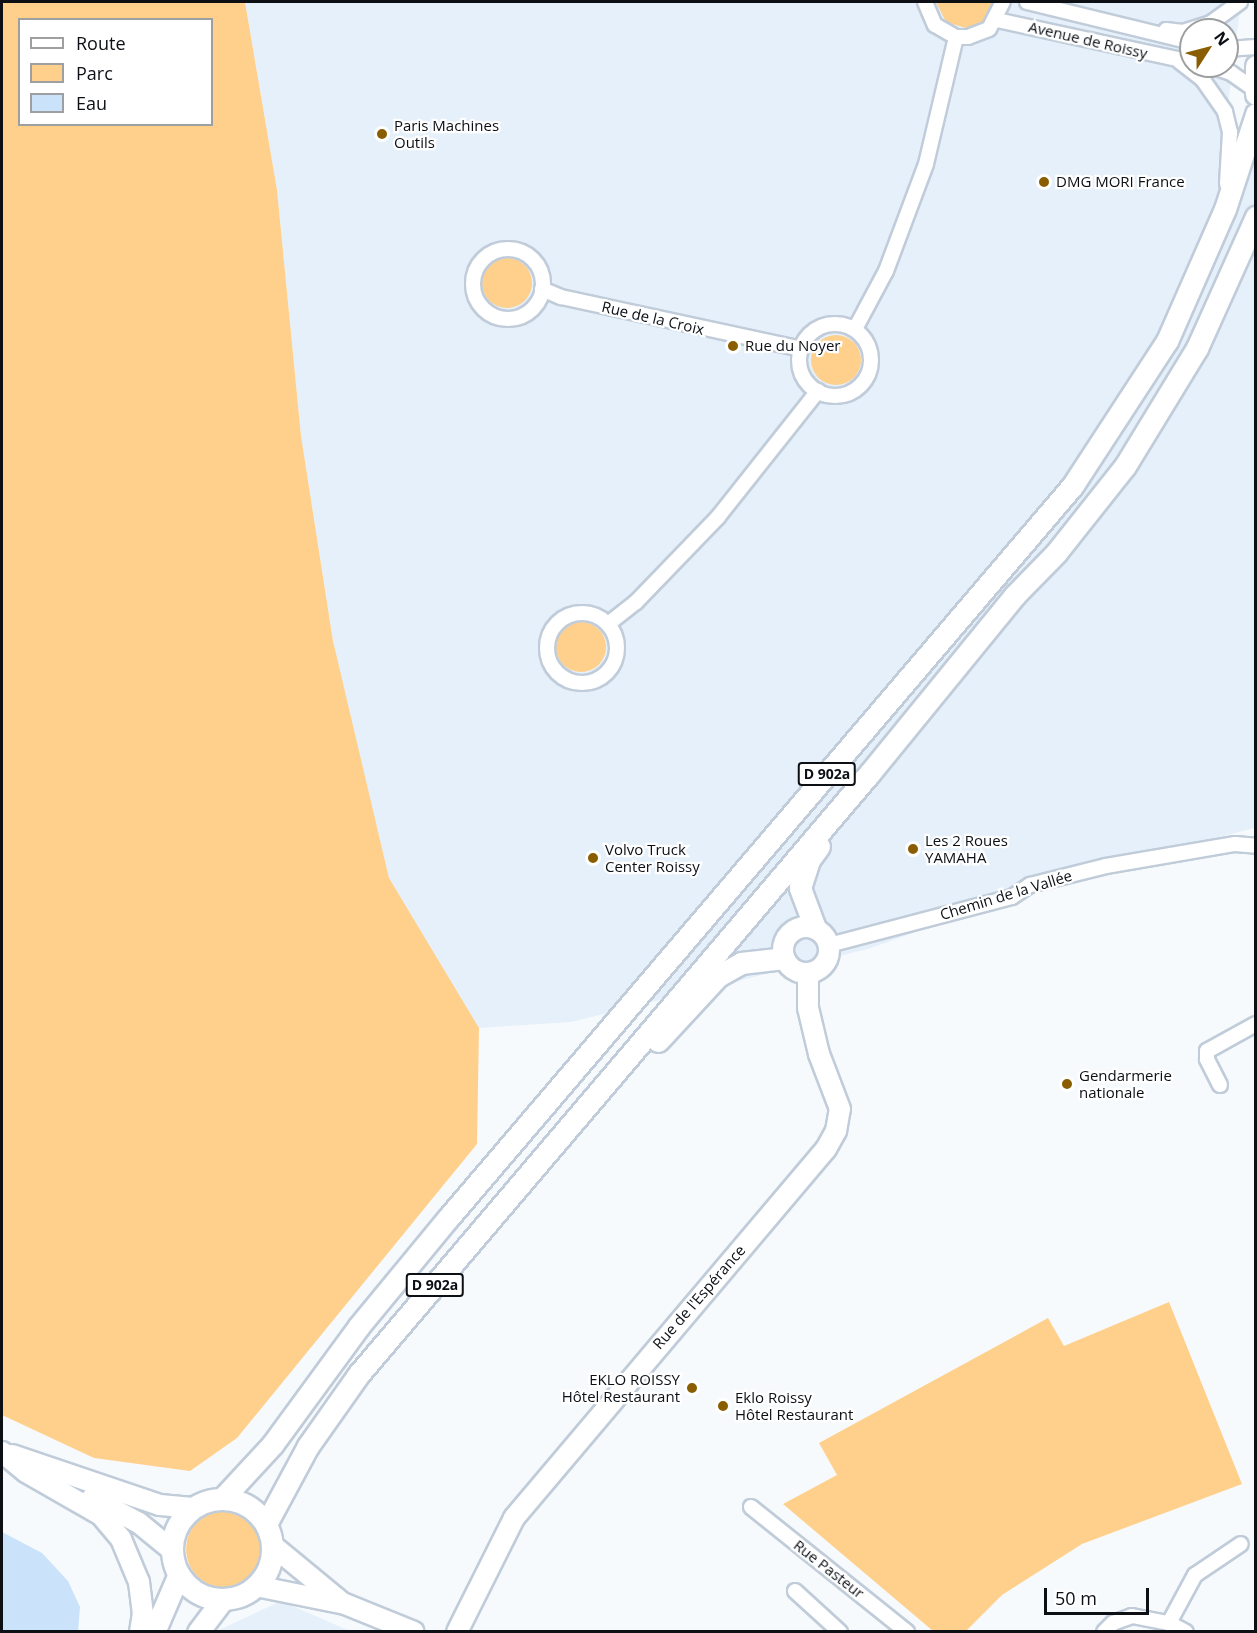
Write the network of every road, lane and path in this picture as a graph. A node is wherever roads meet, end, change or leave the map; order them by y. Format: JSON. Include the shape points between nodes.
{"nodes":[{"id":1,"x":922,"y":2,"type":"edge"},
{"id":2,"x":1003,"y":2,"type":"edge"},
{"id":3,"x":1027,"y":2,"type":"edge"},
{"id":4,"x":1240,"y":2,"type":"edge"},
{"id":5,"x":997,"y":20,"type":"junction"},
{"id":6,"x":1134,"y":27,"type":"junction"},
{"id":7,"x":956,"y":37,"type":"junction"},
{"id":8,"x":1179,"y":39,"type":"edge"},
{"id":9,"x":1256,"y":47,"type":"edge"},
{"id":10,"x":1239,"y":48,"type":"edge"},
{"id":11,"x":1179,"y":61,"type":"edge"},
{"id":12,"x":1256,"y":66,"type":"edge"},
{"id":13,"x":1201,"y":78,"type":"edge"},
{"id":14,"x":1237,"y":78,"type":"edge"},
{"id":15,"x":1255,"y":92,"type":"edge"},
{"id":16,"x":1256,"y":114,"type":"edge"},
{"id":17,"x":1225,"y":209,"type":"junction"},
{"id":18,"x":1256,"y":217,"type":"edge"},
{"id":19,"x":542,"y":290,"type":"junction"},
{"id":20,"x":855,"y":329,"type":"junction"},
{"id":21,"x":801,"y":349,"type":"junction"},
{"id":22,"x":818,"y":391,"type":"junction"},
{"id":23,"x":608,"y":624,"type":"junction"},
{"id":24,"x":869,"y":774,"type":"junction"},
{"id":25,"x":1256,"y":846,"type":"edge"},
{"id":26,"x":815,"y":928,"type":"junction"},
{"id":27,"x":829,"y":945,"type":"junction"},
{"id":28,"x":784,"y":958,"type":"junction"},
{"id":29,"x":808,"y":973,"type":"junction"},
{"id":30,"x":1256,"y":1024,"type":"edge"},
{"id":31,"x":1220,"y":1085,"type":"dead end"},
{"id":32,"x":591,"y":1102,"type":"junction"},
{"id":33,"x":2,"y":1452,"type":"edge"},
{"id":34,"x":222,"y":1499,"type":"junction"},
{"id":35,"x":751,"y":1507,"type":"dead end"},
{"id":36,"x":193,"y":1508,"type":"junction"},
{"id":37,"x":266,"y":1524,"type":"junction"},
{"id":38,"x":272,"y":1545,"type":"junction"},
{"id":39,"x":1241,"y":1545,"type":"dead end"},
{"id":40,"x":172,"y":1550,"type":"junction"},
{"id":41,"x":179,"y":1574,"type":"junction"},
{"id":42,"x":256,"y":1586,"type":"junction"},
{"id":43,"x":795,"y":1591,"type":"dead end"},
{"id":44,"x":223,"y":1599,"type":"junction"},
{"id":45,"x":345,"y":1604,"type":"junction"},
{"id":46,"x":1169,"y":1623,"type":"junction"},
{"id":47,"x":835,"y":1630,"type":"edge"},
{"id":48,"x":140,"y":1632,"type":"edge"},
{"id":49,"x":154,"y":1632,"type":"edge"},
{"id":50,"x":198,"y":1632,"type":"edge"},
{"id":51,"x":414,"y":1632,"type":"edge"},
{"id":52,"x":457,"y":1632,"type":"edge"},
{"id":53,"x":907,"y":1632,"type":"edge"},
{"id":54,"x":1104,"y":1632,"type":"edge"},
{"id":55,"x":1186,"y":1632,"type":"edge"}],
"edges":[{"from":1,"to":7,"type":"street","via":[[935,25]]},
{"from":2,"to":5,"type":"street"},
{"from":3,"to":6,"type":"street","name":"Avenue de Roissy"},
{"from":4,"to":6,"type":"street","name":"Avenue de Roissy","via":[[1210,23],[1183,32]]},
{"from":5,"to":7,"type":"street","via":[[979,35]]},
{"from":5,"to":11,"type":"street","name":"Avenue de Roissy"},
{"from":6,"to":8,"type":"street","name":"Avenue de Roissy"},
{"from":7,"to":20,"type":"street","via":[[926,164],[886,271]]},
{"from":9,"to":10,"type":"street"},
{"from":12,"to":15,"type":"main road"},
{"from":13,"to":17,"type":"street","name":"Avenue de Roissy","via":[[1225,112],[1230,132]]},
{"from":14,"to":15,"type":"street"},
{"from":16,"to":17,"type":"main road","number":"D 902a"},
{"from":17,"to":34,"type":"main road","number":"D 902a","via":[[1167,341],[1073,485],[449,1217],[359,1326],[272,1445]]},
{"from":18,"to":24,"type":"main road","number":"D 902a","via":[[1197,348],[1125,466]]},
{"from":19,"to":19,"type":"street","via":[[539,268],[523,252],[512,249],[489,254],[473,276],[477,302],[502,319],[532,310]]},
{"from":19,"to":21,"type":"street","name":"Rue de la Croix"},
{"from":20,"to":21,"type":"street","via":[[845,325],[823,326],[813,331]]},
{"from":20,"to":22,"type":"street","via":[[869,346],[871,368],[866,379],[850,393],[828,395]]},
{"from":21,"to":22,"type":"street","via":[[802,373]]},
{"from":22,"to":23,"type":"street","via":[[718,517],[636,602]]},
{"from":23,"to":23,"type":"street","via":[[586,613],[562,618],[554,626],[546,648],[553,669],[572,682],[583,684],[604,675],[616,656],[617,645]]},
{"from":24,"to":26,"type":"main road","via":[[809,860],[800,888]]},
{"from":24,"to":32,"type":"main road","number":"D 902a","via":[[729,934]]},
{"from":25,"to":27,"type":"street","name":"Chemin de la Vallée","via":[[1235,844],[1106,866],[1029,885],[1012,897]]},
{"from":26,"to":27,"type":"main road"},
{"from":26,"to":28,"type":"main road","via":[[800,927],[787,935]]},
{"from":27,"to":29,"type":"main road","via":[[827,960]]},
{"from":28,"to":29,"type":"main road","via":[[793,969]]},
{"from":28,"to":32,"type":"main road","via":[[741,963],[718,976],[649,1051]]},
{"from":29,"to":52,"type":"main road","name":"Rue de l'Espérance","via":[[808,1008],[819,1054],[840,1109],[836,1131],[826,1149],[514,1518]]},
{"from":30,"to":31,"type":"street","via":[[1207,1051]]},
{"from":32,"to":37,"type":"main road","number":"D 902a","via":[[358,1375],[308,1446]]},
{"from":33,"to":36,"type":"main road","via":[[160,1505]]},
{"from":33,"to":40,"type":"main road","via":[[139,1523]]},
{"from":33,"to":48,"type":"main road","via":[[26,1472],[101,1515],[121,1539],[139,1582],[143,1613]]},
{"from":34,"to":36,"type":"main road"},
{"from":34,"to":37,"type":"main road","via":[[247,1505]]},
{"from":35,"to":53,"type":"street","name":"Rue Pasteur"},
{"from":36,"to":40,"type":"main road","via":[[174,1534]]},
{"from":37,"to":38,"type":"main road"},
{"from":38,"to":42,"type":"main road","via":[[266,1573]]},
{"from":38,"to":45,"type":"main road"},
{"from":39,"to":46,"type":"street","via":[[1195,1575]]},
{"from":40,"to":41,"type":"main road"},
{"from":41,"to":44,"type":"main road","via":[[197,1592]]},
{"from":41,"to":49,"type":"main road"},
{"from":42,"to":44,"type":"main road"},
{"from":42,"to":45,"type":"main road"},
{"from":43,"to":47,"type":"street"},
{"from":44,"to":50,"type":"main road"},
{"from":45,"to":51,"type":"main road"},
{"from":46,"to":54,"type":"street","via":[[1132,1616],[1113,1623]]},
{"from":46,"to":55,"type":"street"}]}
